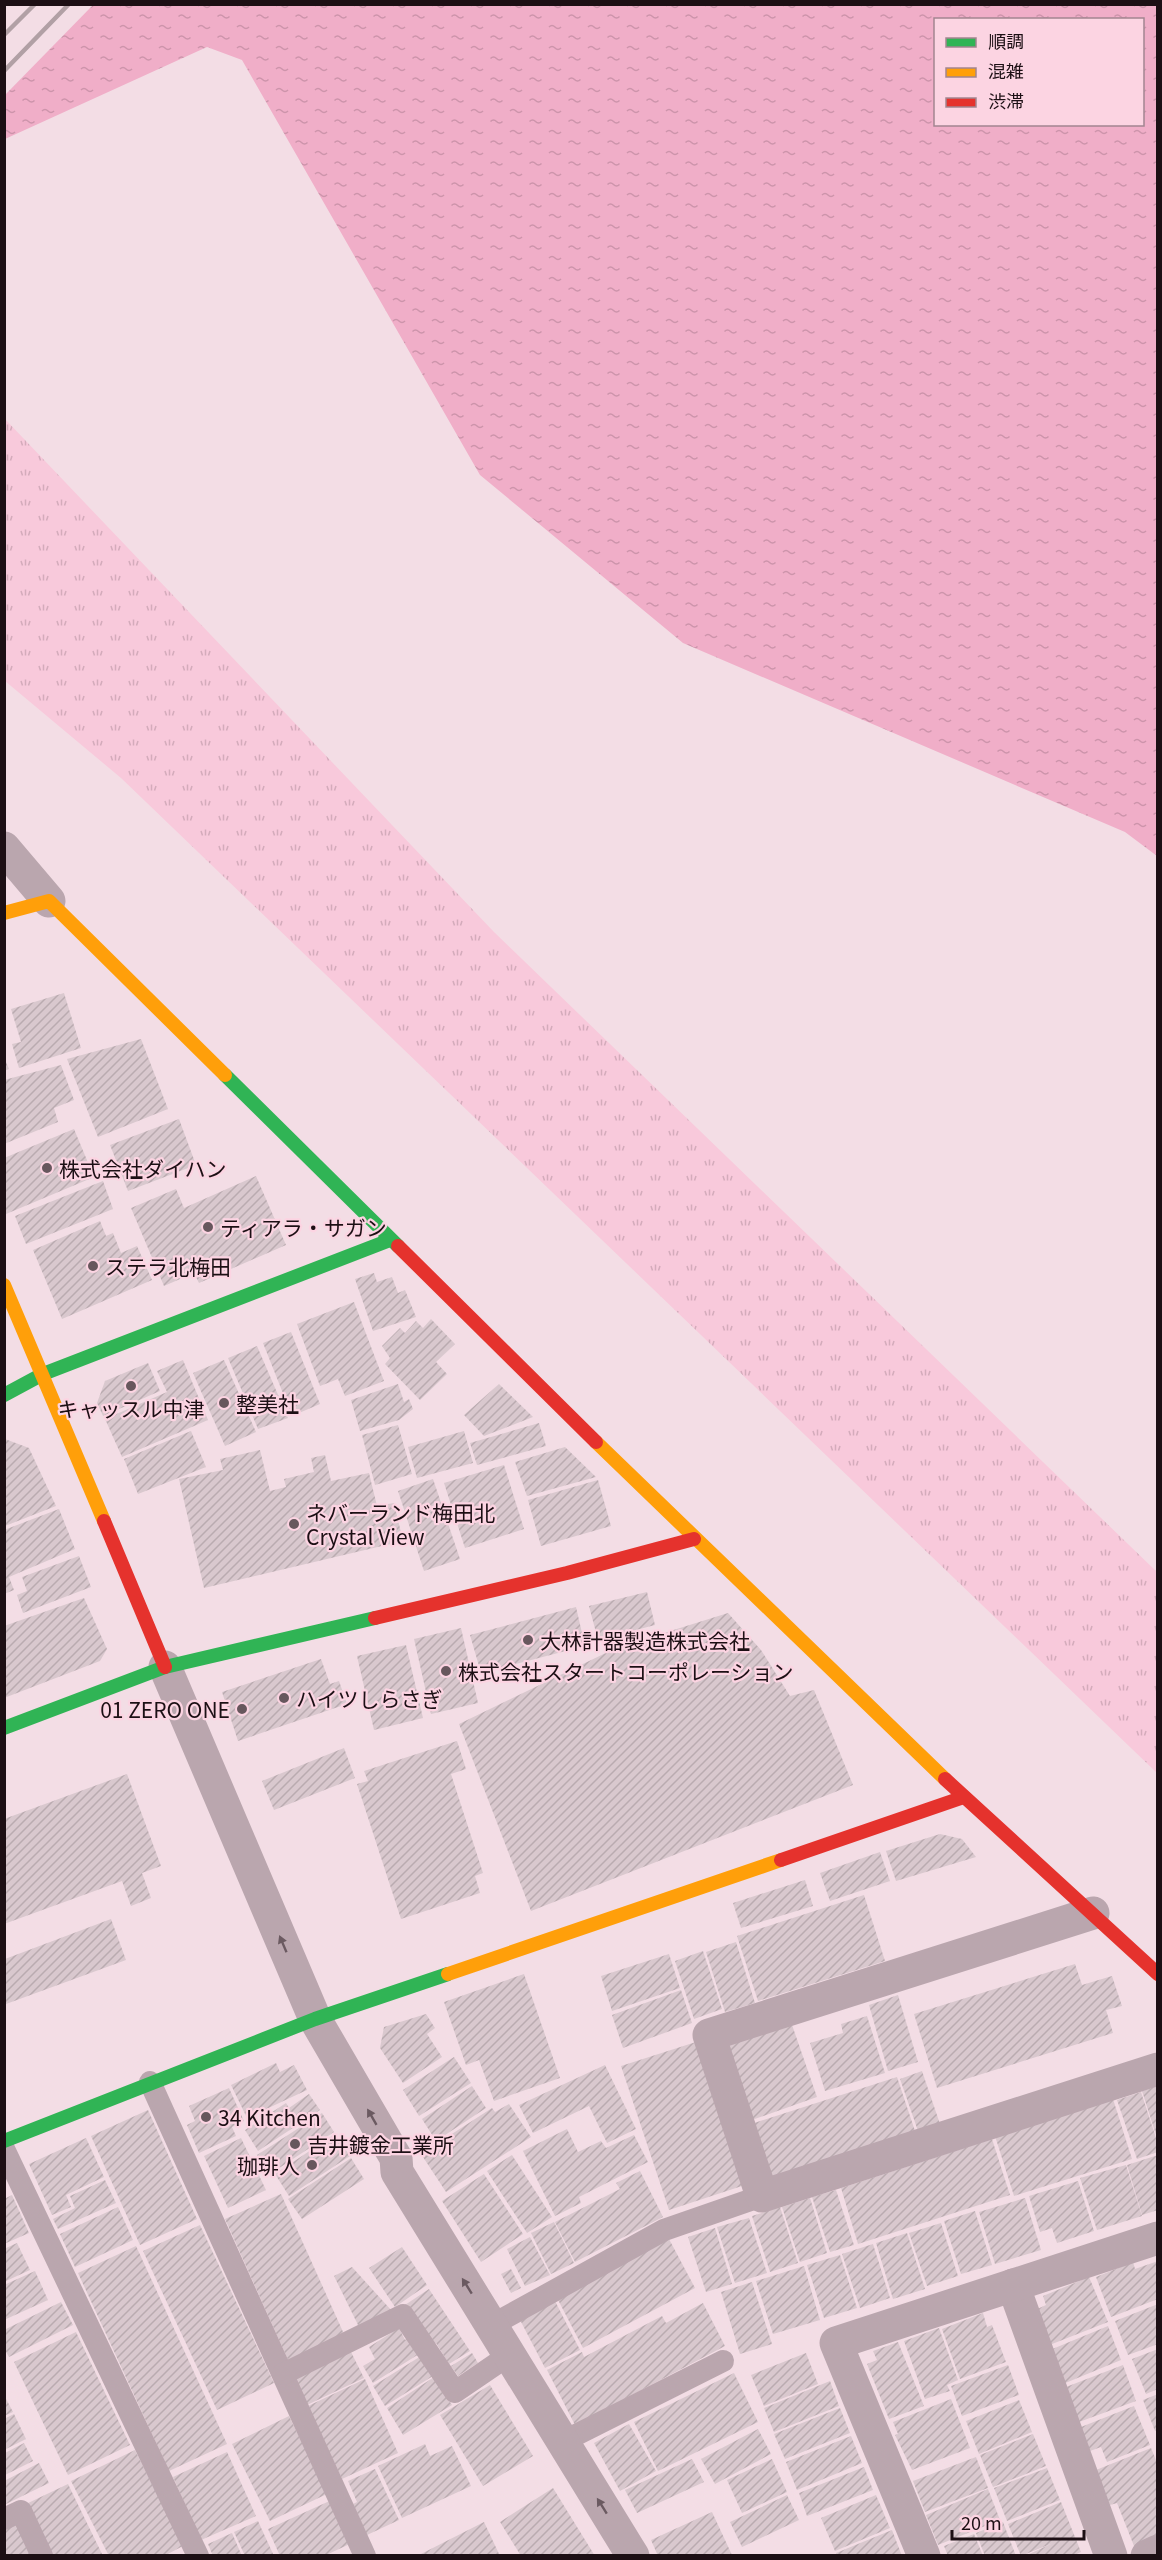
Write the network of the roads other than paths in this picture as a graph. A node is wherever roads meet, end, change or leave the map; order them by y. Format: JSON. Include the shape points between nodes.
{"nodes":[{"id":1,"x":4,"y":848,"type":"edge"},
{"id":2,"x":49,"y":901,"type":"junction"},
{"id":3,"x":4,"y":913,"type":"edge"},
{"id":4,"x":390,"y":1240,"type":"junction"},
{"id":5,"x":4,"y":1285,"type":"edge"},
{"id":6,"x":44,"y":1374,"type":"junction"},
{"id":7,"x":4,"y":1395,"type":"edge"},
{"id":8,"x":694,"y":1539,"type":"junction"},
{"id":9,"x":165,"y":1667,"type":"junction"},
{"id":10,"x":4,"y":1728,"type":"edge"},
{"id":11,"x":964,"y":1797,"type":"junction"},
{"id":12,"x":1093,"y":1914,"type":"junction"},
{"id":13,"x":1158,"y":1974,"type":"edge"},
{"id":14,"x":315,"y":2019,"type":"junction"},
{"id":15,"x":1158,"y":2069,"type":"edge"},
{"id":16,"x":150,"y":2082,"type":"junction"},
{"id":17,"x":4,"y":2141,"type":"edge"},
{"id":18,"x":4,"y":2149,"type":"edge"},
{"id":19,"x":762,"y":2196,"type":"junction"},
{"id":20,"x":1158,"y":2238,"type":"edge"},
{"id":21,"x":1013,"y":2285,"type":"junction"},
{"id":22,"x":492,"y":2325,"type":"junction"},
{"id":23,"x":509,"y":2355,"type":"junction"},
{"id":24,"x":723,"y":2361,"type":"dead end"},
{"id":25,"x":283,"y":2374,"type":"junction"},
{"id":26,"x":562,"y":2442,"type":"junction"},
{"id":27,"x":4,"y":2519,"type":"edge"},
{"id":28,"x":1158,"y":2551,"type":"edge"},
{"id":29,"x":42,"y":2556,"type":"edge"},
{"id":30,"x":198,"y":2556,"type":"edge"},
{"id":31,"x":365,"y":2556,"type":"edge"},
{"id":32,"x":633,"y":2556,"type":"edge"},
{"id":33,"x":924,"y":2556,"type":"edge"},
{"id":34,"x":1111,"y":2556,"type":"edge"},
{"id":35,"x":1147,"y":2556,"type":"edge"}],
"edges":[{"from":1,"to":2,"type":"street"},
{"from":2,"to":3,"type":"street"},
{"from":2,"to":4,"type":"street"},
{"from":4,"to":6,"type":"street"},
{"from":4,"to":8,"type":"street"},
{"from":5,"to":6,"type":"street"},
{"from":6,"to":7,"type":"street"},
{"from":6,"to":9,"type":"street"},
{"from":8,"to":9,"type":"street","via":[[567,1573]]},
{"from":8,"to":11,"type":"street"},
{"from":9,"to":10,"type":"street"},
{"from":14,"to":9,"type":"street","one_way":true},
{"from":11,"to":12,"type":"street"},
{"from":11,"to":14,"type":"street"},
{"from":12,"to":13,"type":"street"},
{"from":12,"to":19,"type":"street","via":[[709,2035]]},
{"from":14,"to":16,"type":"street"},
{"from":22,"to":14,"type":"street","one_way":true,"via":[[397,2172],[396,2158]]},
{"from":15,"to":19,"type":"street"},
{"from":16,"to":17,"type":"street"},
{"from":16,"to":25,"type":"lane"},
{"from":18,"to":30,"type":"lane"},
{"from":19,"to":22,"type":"lane","via":[[664,2230]]},
{"from":20,"to":21,"type":"street"},
{"from":21,"to":33,"type":"street","via":[[836,2343]]},
{"from":21,"to":34,"type":"street"},
{"from":22,"to":23,"type":"street"},
{"from":23,"to":25,"type":"lane","via":[[455,2392],[403,2315]]},
{"from":23,"to":26,"type":"street"},
{"from":24,"to":26,"type":"lane"},
{"from":25,"to":31,"type":"lane"},
{"from":32,"to":26,"type":"street","one_way":true},
{"from":27,"to":29,"type":"lane","via":[[21,2511]]},
{"from":28,"to":35,"type":"street"}]}
